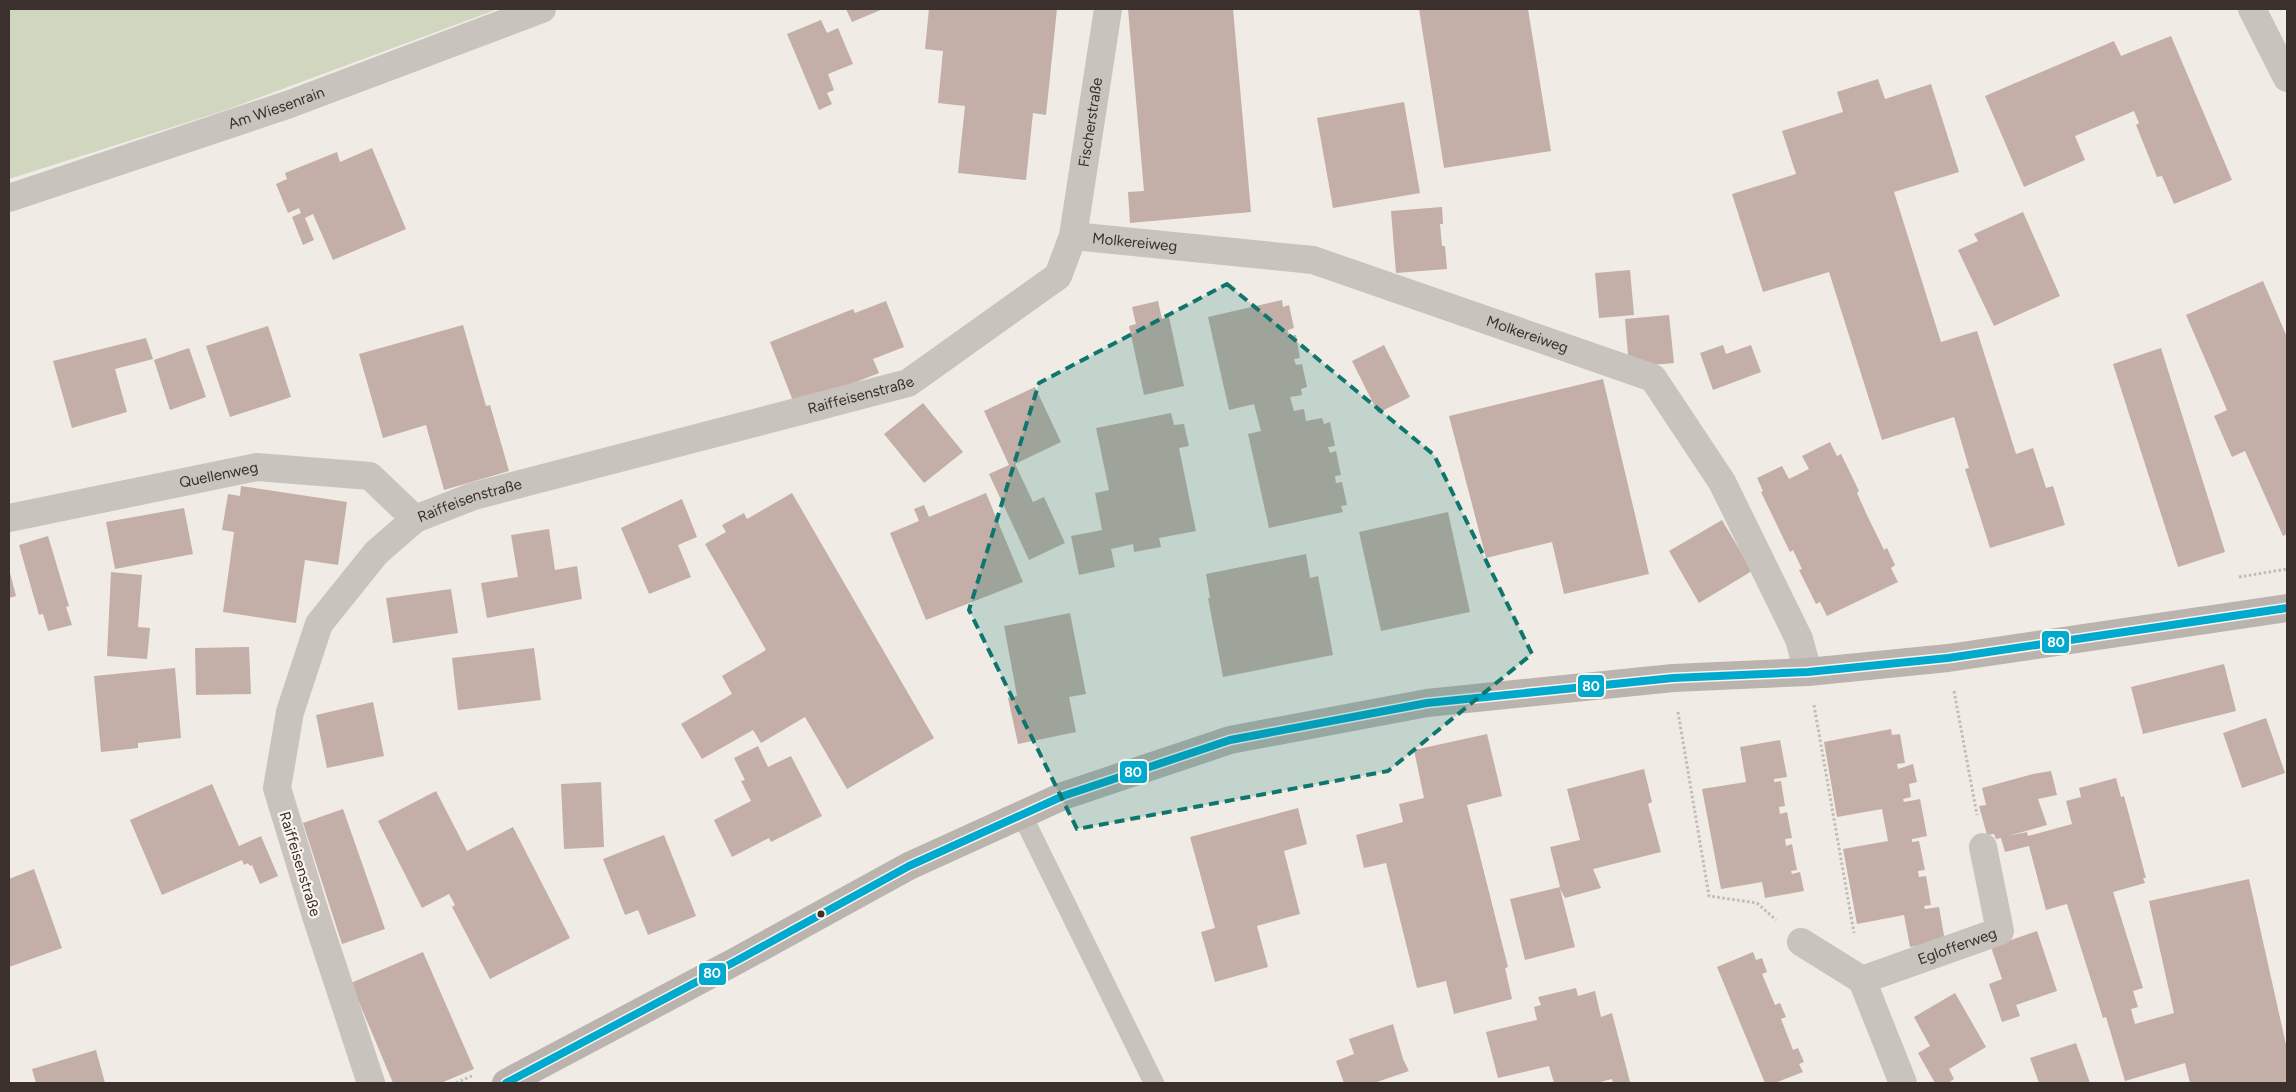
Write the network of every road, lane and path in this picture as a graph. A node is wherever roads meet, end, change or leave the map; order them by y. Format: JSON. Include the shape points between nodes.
{"nodes":[{"id":1,"x":542,"y":9,"type":"edge"},
{"id":2,"x":1108,"y":9,"type":"edge"},
{"id":3,"x":2252,"y":9,"type":"edge"},
{"id":4,"x":2287,"y":78,"type":"edge"},
{"id":5,"x":9,"y":198,"type":"edge"},
{"id":6,"x":1073,"y":236,"type":"junction"},
{"id":7,"x":9,"y":518,"type":"edge"},
{"id":8,"x":415,"y":519,"type":"junction"},
{"id":9,"x":2287,"y":608,"type":"edge"},
{"id":10,"x":1948,"y":658,"type":"junction"},
{"id":11,"x":1808,"y":672,"type":"junction"},
{"id":12,"x":1673,"y":678,"type":"junction"},
{"id":13,"x":1022,"y":815,"type":"junction"},
{"id":14,"x":1983,"y":847,"type":"joint"},
{"id":15,"x":1801,"y":942,"type":"joint"},
{"id":16,"x":1862,"y":980,"type":"junction"},
{"id":17,"x":371,"y":1083,"type":"edge"},
{"id":18,"x":506,"y":1083,"type":"edge"},
{"id":19,"x":1154,"y":1083,"type":"edge"},
{"id":20,"x":1903,"y":1083,"type":"edge"}],
"edges":[{"from":1,"to":5,"type":"street","name":"Am Wiesenrain","via":[[290,104]]},
{"from":2,"to":6,"type":"street","name":"Fischerstraße"},
{"from":3,"to":4,"type":"street"},
{"from":6,"to":8,"type":"street","name":"Raiffeisenstraße","via":[[1058,276],[908,383],[474,496]]},
{"from":6,"to":11,"type":"street","name":"Molkereiweg","via":[[1313,260],[1653,378],[1722,482],[1799,639]]},
{"from":7,"to":8,"type":"street","name":"Quellenweg","via":[[258,467],[370,476]]},
{"from":8,"to":17,"type":"street","name":"Raiffeisenstraße","via":[[376,553],[320,624],[290,712],[277,788]]},
{"from":9,"to":10,"type":"street"},
{"from":10,"to":11,"type":"street"},
{"from":10,"to":14,"type":"path"},
{"from":11,"to":12,"type":"street"},
{"from":11,"to":16,"type":"path"},
{"from":12,"to":13,"type":"street","via":[[1428,703],[1230,740],[1063,796]]},
{"from":12,"to":15,"type":"path","via":[[1708,896],[1756,903]]},
{"from":13,"to":18,"type":"street","via":[[909,866]]},
{"from":13,"to":19,"type":"lane"},
{"from":14,"to":16,"type":"street","name":"Eglofferweg","via":[[2000,931]]},
{"from":15,"to":16,"type":"street"},
{"from":16,"to":20,"type":"street"}]}
